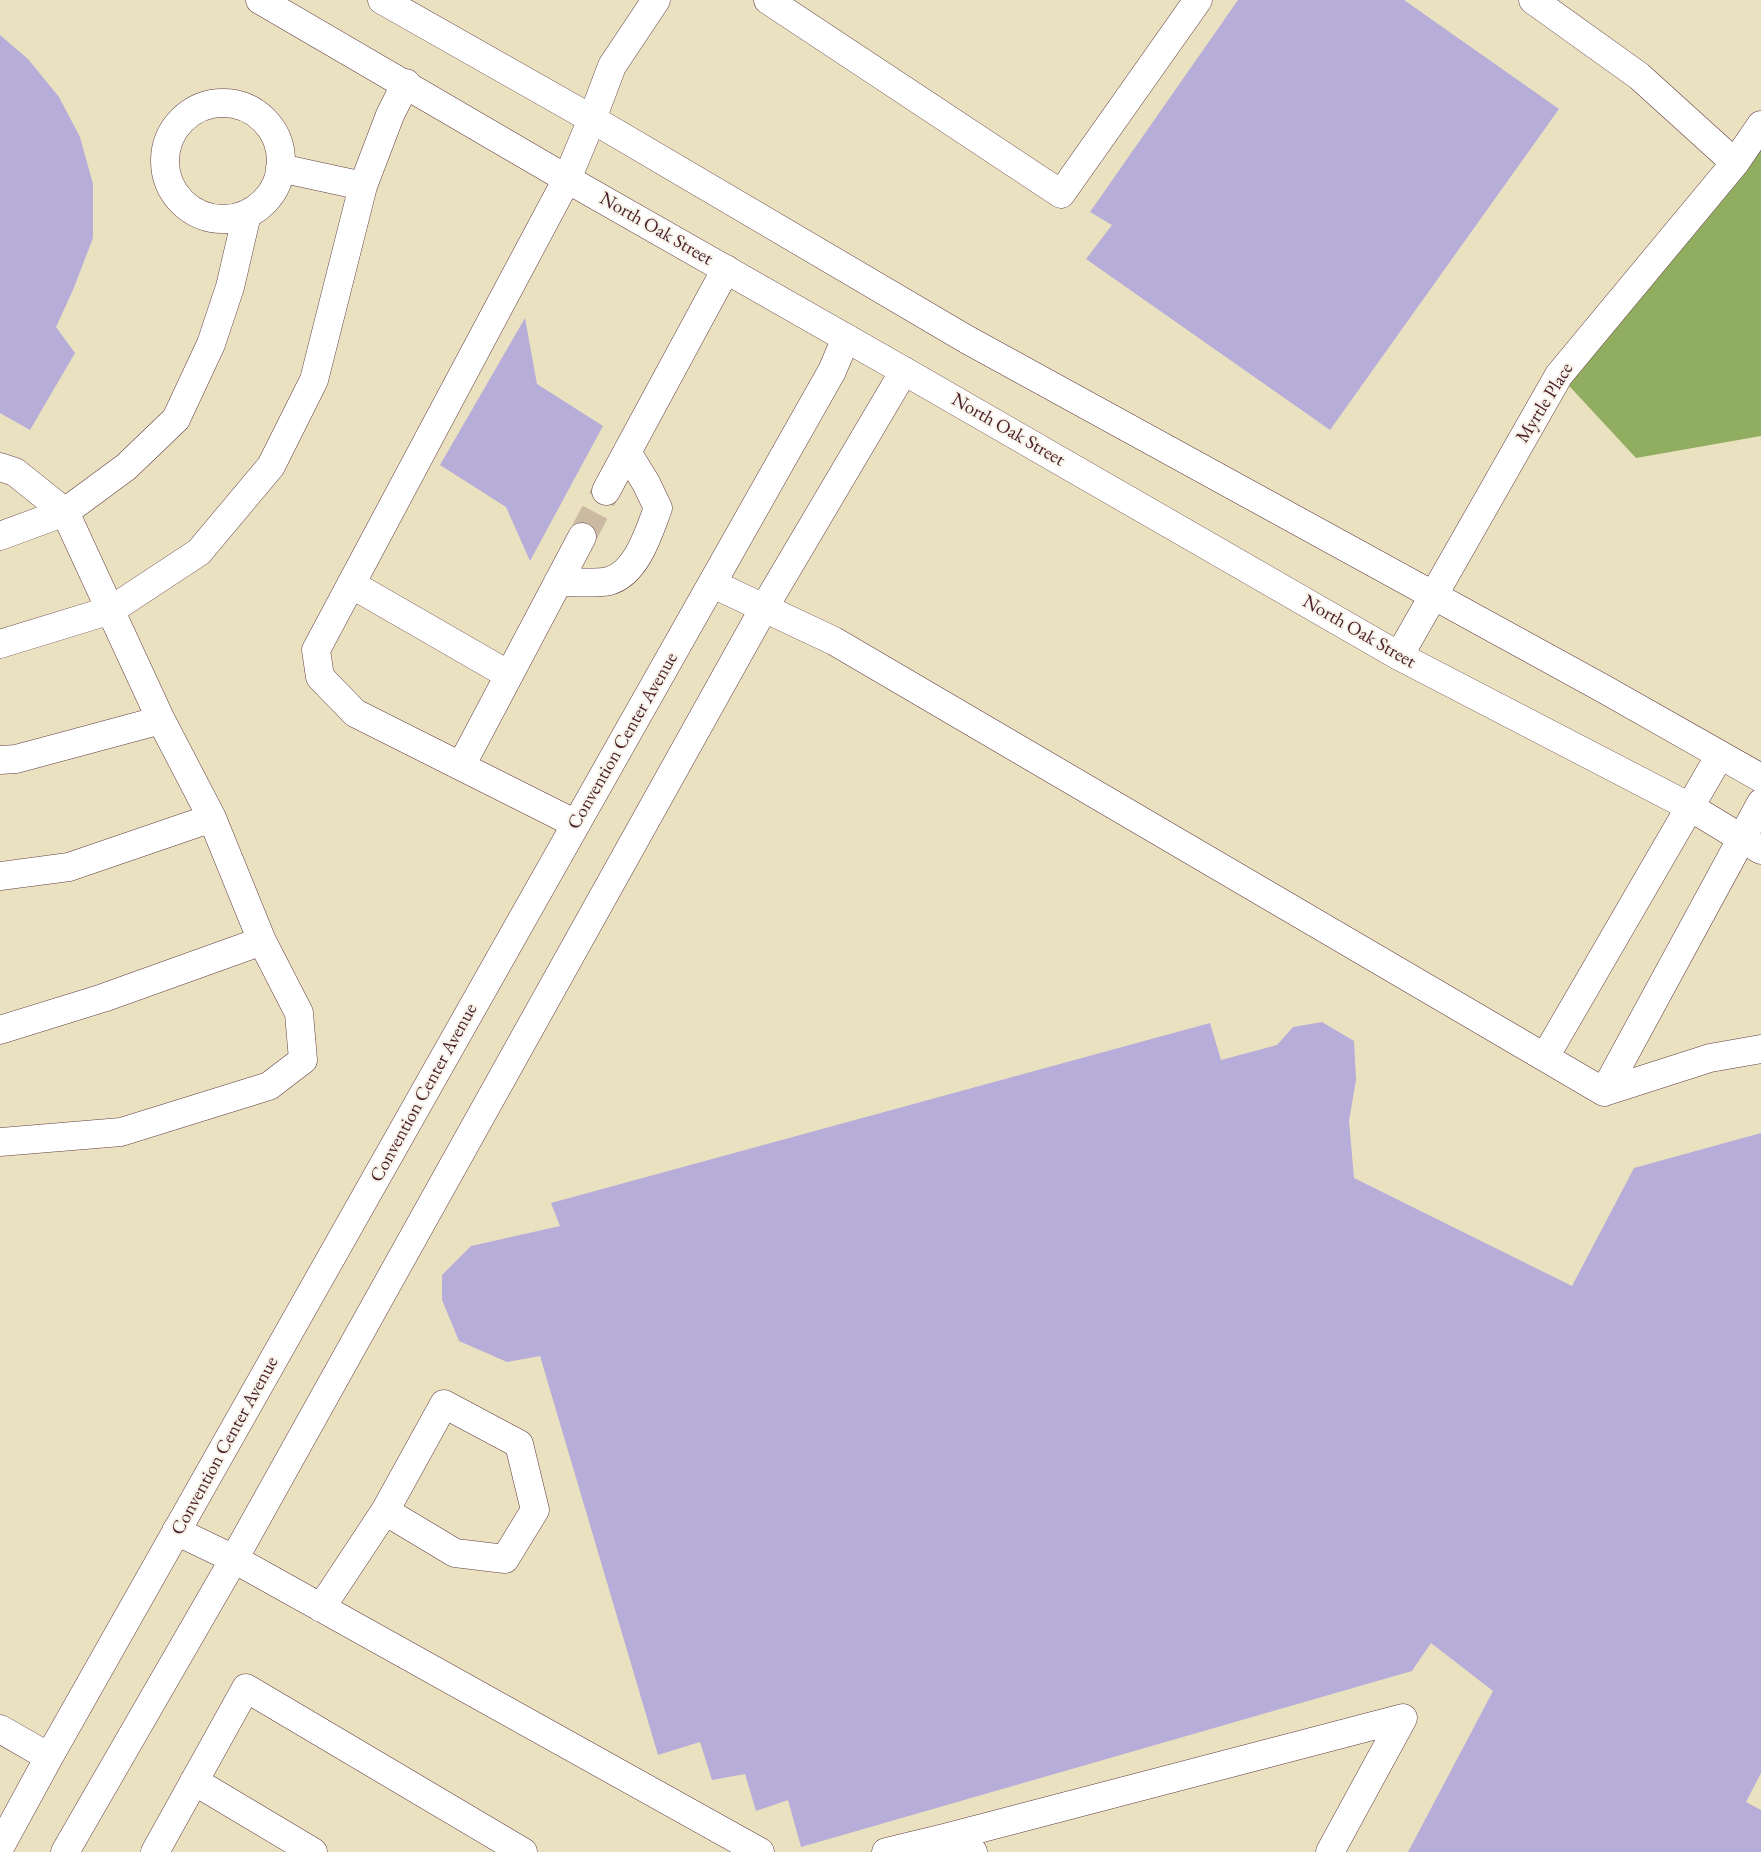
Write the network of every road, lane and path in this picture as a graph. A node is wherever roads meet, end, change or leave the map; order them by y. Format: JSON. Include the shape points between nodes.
{"nodes":[{"id":1,"x":260,"y":0,"type":"edge"},
{"id":2,"x":382,"y":0,"type":"edge"},
{"id":3,"x":656,"y":0,"type":"edge"},
{"id":4,"x":768,"y":0,"type":"edge"},
{"id":5,"x":1198,"y":0,"type":"edge"},
{"id":6,"x":1533,"y":0,"type":"edge"},
{"id":7,"x":406,"y":84,"type":"junction"},
{"id":8,"x":592,"y":119,"type":"junction"},
{"id":9,"x":1761,"y":125,"type":"edge"},
{"id":10,"x":1735,"y":163,"type":"junction"},
{"id":11,"x":280,"y":168,"type":"junction"},
{"id":12,"x":567,"y":178,"type":"junction"},
{"id":13,"x":363,"y":186,"type":"junction"},
{"id":14,"x":247,"y":214,"type":"junction"},
{"id":15,"x":726,"y":269,"type":"junction"},
{"id":16,"x":846,"y":338,"type":"junction"},
{"id":17,"x":904,"y":370,"type":"junction"},
{"id":18,"x":627,"y":452,"type":"junction"},
{"id":19,"x":0,"y":467,"type":"edge"},
{"id":20,"x":606,"y":491,"type":"tunnel mouth"},
{"id":21,"x":65,"y":512,"type":"junction"},
{"id":22,"x":0,"y":536,"type":"edge"},
{"id":23,"x":582,"y":537,"type":"tunnel mouth"},
{"id":24,"x":558,"y":582,"type":"junction"},
{"id":25,"x":351,"y":584,"type":"junction"},
{"id":26,"x":713,"y":584,"type":"junction"},
{"id":27,"x":1433,"y":596,"type":"junction"},
{"id":28,"x":764,"y":608,"type":"junction"},
{"id":29,"x":111,"y":610,"type":"junction"},
{"id":30,"x":0,"y":644,"type":"edge"},
{"id":31,"x":1399,"y":656,"type":"junction"},
{"id":32,"x":509,"y":675,"type":"junction"},
{"id":33,"x":161,"y":720,"type":"junction"},
{"id":34,"x":1720,"y":755,"type":"junction"},
{"id":35,"x":0,"y":760,"type":"edge"},
{"id":36,"x":461,"y":766,"type":"junction"},
{"id":37,"x":1761,"y":778,"type":"edge"},
{"id":38,"x":1761,"y":803,"type":"edge"},
{"id":39,"x":1690,"y":807,"type":"junction"},
{"id":40,"x":212,"y":818,"type":"junction"},
{"id":41,"x":576,"y":824,"type":"junction"},
{"id":42,"x":1751,"y":844,"type":"edge"},
{"id":43,"x":0,"y":876,"type":"edge"},
{"id":44,"x":262,"y":941,"type":"junction"},
{"id":45,"x":0,"y":1030,"type":"edge"},
{"id":46,"x":1761,"y":1049,"type":"edge"},
{"id":47,"x":1545,"y":1057,"type":"junction"},
{"id":48,"x":1604,"y":1092,"type":"junction"},
{"id":49,"x":0,"y":1142,"type":"edge"},
{"id":50,"x":385,"y":1511,"type":"junction"},
{"id":51,"x":176,"y":1531,"type":"junction"},
{"id":52,"x":234,"y":1559,"type":"junction"},
{"id":53,"x":321,"y":1608,"type":"junction"},
{"id":54,"x":0,"y":1729,"type":"edge"},
{"id":55,"x":49,"y":1757,"type":"junction"},
{"id":56,"x":194,"y":1781,"type":"junction"},
{"id":57,"x":948,"y":1837,"type":"junction"},
{"id":58,"x":0,"y":1848,"type":"edge"},
{"id":59,"x":64,"y":1852,"type":"edge"},
{"id":60,"x":154,"y":1852,"type":"edge"},
{"id":61,"x":313,"y":1852,"type":"edge"},
{"id":62,"x":523,"y":1852,"type":"edge"},
{"id":63,"x":760,"y":1852,"type":"edge"},
{"id":64,"x":886,"y":1852,"type":"edge"},
{"id":65,"x":973,"y":1852,"type":"edge"},
{"id":66,"x":1330,"y":1852,"type":"edge"}],
"edges":[{"from":1,"to":7,"type":"street","name":"North Oak Street"},
{"from":2,"to":8,"type":"street"},
{"from":3,"to":8,"type":"street","via":[[612,66]]},
{"from":4,"to":5,"type":"street","via":[[1061,194]]},
{"from":6,"to":10,"type":"street","via":[[1639,76]]},
{"from":7,"to":12,"type":"street","name":"North Oak Street"},
{"from":7,"to":13,"type":"street","via":[[390,115]]},
{"from":8,"to":12,"type":"street"},
{"from":8,"to":27,"type":"street","via":[[966,338]]},
{"from":9,"to":10,"type":"street","name":"Myrtle Place"},
{"from":10,"to":27,"type":"street","name":"Myrtle Place","via":[[1559,375]]},
{"from":11,"to":13,"type":"street"},
{"from":11,"to":14,"type":"street","via":[[275,187]]},
{"from":11,"to":14,"type":"street","via":[[280,148],[273,131],[260,116],[244,106],[226,102],[207,104],[190,112],[176,126],[168,142],[165,162],[168,180],[177,197],[192,210],[210,217],[228,219]]},
{"from":12,"to":15,"type":"street","name":"North Oak Street"},
{"from":12,"to":25,"type":"street"},
{"from":13,"to":29,"type":"street","via":[[314,380],[271,466],[199,552]]},
{"from":14,"to":21,"type":"street","via":[[230,287],[211,344],[176,419],[126,467]]},
{"from":15,"to":16,"type":"street","name":"North Oak Street"},
{"from":15,"to":18,"type":"street"},
{"from":16,"to":17,"type":"street","name":"North Oak Street"},
{"from":16,"to":26,"type":"street","name":"Convention Center Avenue","via":[[832,371]]},
{"from":17,"to":28,"type":"street"},
{"from":17,"to":31,"type":"street","name":"North Oak Street"},
{"from":18,"to":20,"type":"street"},
{"from":18,"to":24,"type":"street","via":[[658,508],[648,535],[630,568],[609,581]]},
{"from":19,"to":21,"type":"street","via":[[15,472]]},
{"from":21,"to":22,"type":"street"},
{"from":21,"to":29,"type":"street"},
{"from":23,"to":24,"type":"street"},
{"from":24,"to":32,"type":"street"},
{"from":25,"to":32,"type":"street"},
{"from":25,"to":36,"type":"street","via":[[316,650],[320,677],[355,712]]},
{"from":26,"to":28,"type":"street"},
{"from":26,"to":41,"type":"street","name":"Convention Center Avenue"},
{"from":27,"to":31,"type":"street","name":"Myrtle Place"},
{"from":27,"to":34,"type":"street"},
{"from":28,"to":47,"type":"street","via":[[834,641]]},
{"from":28,"to":52,"type":"street"},
{"from":29,"to":30,"type":"street"},
{"from":29,"to":33,"type":"street"},
{"from":31,"to":39,"type":"street","name":"North Oak Street"},
{"from":32,"to":36,"type":"street"},
{"from":33,"to":35,"type":"street","via":[[16,759]]},
{"from":33,"to":40,"type":"street"},
{"from":34,"to":37,"type":"street"},
{"from":34,"to":39,"type":"street"},
{"from":36,"to":41,"type":"street"},
{"from":38,"to":42,"type":"street"},
{"from":39,"to":42,"type":"street","name":"North Oak Street"},
{"from":39,"to":47,"type":"street"},
{"from":40,"to":43,"type":"street","via":[[70,867]]},
{"from":40,"to":44,"type":"street"},
{"from":41,"to":51,"type":"street","name":"Convention Center Avenue"},
{"from":42,"to":48,"type":"street"},
{"from":44,"to":45,"type":"street","via":[[103,998]]},
{"from":44,"to":49,"type":"street","via":[[299,1013],[303,1060],[269,1086],[121,1132]]},
{"from":46,"to":48,"type":"street","via":[[1710,1058]]},
{"from":47,"to":48,"type":"street"},
{"from":50,"to":50,"type":"street","via":[[455,1553],[505,1559],[536,1510],[519,1444],[444,1404]]},
{"from":50,"to":53,"type":"street"},
{"from":51,"to":52,"type":"street"},
{"from":51,"to":55,"type":"street","name":"Convention Center Avenue"},
{"from":52,"to":53,"type":"street"},
{"from":52,"to":59,"type":"street"},
{"from":53,"to":63,"type":"street"},
{"from":54,"to":55,"type":"street"},
{"from":55,"to":58,"type":"street","name":"Convention Center Avenue"},
{"from":56,"to":60,"type":"street"},
{"from":56,"to":61,"type":"street"},
{"from":56,"to":62,"type":"street","via":[[246,1688]]},
{"from":57,"to":64,"type":"street"},
{"from":57,"to":65,"type":"street"},
{"from":57,"to":66,"type":"street","via":[[1404,1718]]}]}
